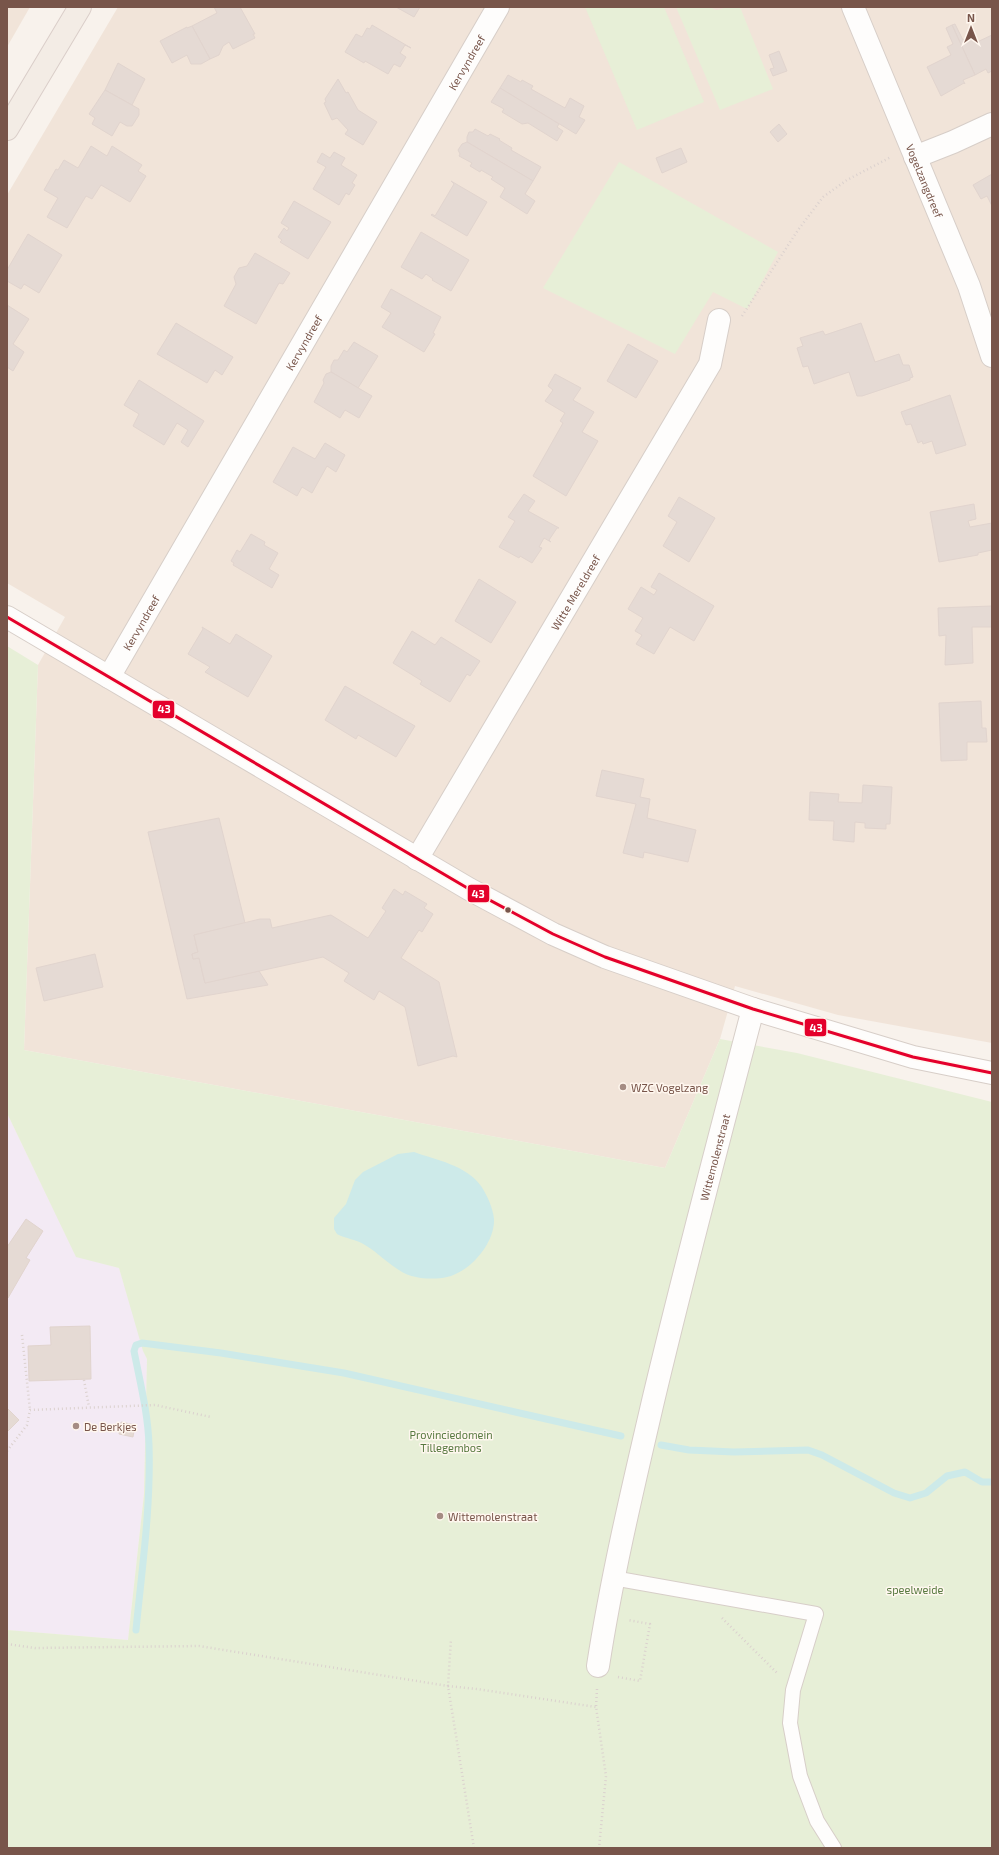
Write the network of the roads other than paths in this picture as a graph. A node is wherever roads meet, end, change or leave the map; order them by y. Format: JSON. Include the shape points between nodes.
{"nodes":[{"id":1,"x":80,"y":7,"type":"edge"},
{"id":2,"x":498,"y":7,"type":"edge"},
{"id":3,"x":853,"y":7,"type":"edge"},
{"id":4,"x":992,"y":124,"type":"edge"},
{"id":5,"x":7,"y":129,"type":"edge"},
{"id":6,"x":913,"y":152,"type":"junction"},
{"id":7,"x":719,"y":320,"type":"road end"},
{"id":8,"x":992,"y":356,"type":"edge"},
{"id":9,"x":7,"y":617,"type":"edge"},
{"id":10,"x":109,"y":677,"type":"junction"},
{"id":11,"x":417,"y":859,"type":"junction"},
{"id":12,"x":753,"y":1009,"type":"junction"},
{"id":13,"x":992,"y":1073,"type":"edge"},
{"id":14,"x":613,"y":1578,"type":"junction"},
{"id":15,"x":605,"y":1671,"type":"road end"},
{"id":16,"x":834,"y":1848,"type":"edge"}],
"edges":[{"from":1,"to":5,"type":"main road"},
{"from":2,"to":10,"type":"street","name":"Kervyndreef"},
{"from":3,"to":6,"type":"street","name":"Vogelzangdreef"},
{"from":4,"to":6,"type":"street","via":[[953,142]]},
{"from":6,"to":8,"type":"street","name":"Vogelzangdreef","via":[[970,286]]},
{"from":7,"to":11,"type":"street","name":"Witte Mereldreef","via":[[710,364]]},
{"from":9,"to":10,"type":"street"},
{"from":10,"to":11,"type":"street"},
{"from":11,"to":12,"type":"street","via":[[520,917],[605,957]]},
{"from":12,"to":13,"type":"street","via":[[913,1057]]},
{"from":12,"to":14,"type":"street","name":"Wittemolenstraat","via":[[676,1305]]},
{"from":14,"to":15,"type":"street","name":"Wittemolenstraat","via":[[606,1616]]},
{"from":14,"to":16,"type":"lane","via":[[816,1614],[793,1690],[790,1723],[800,1776],[817,1821]]}]}
